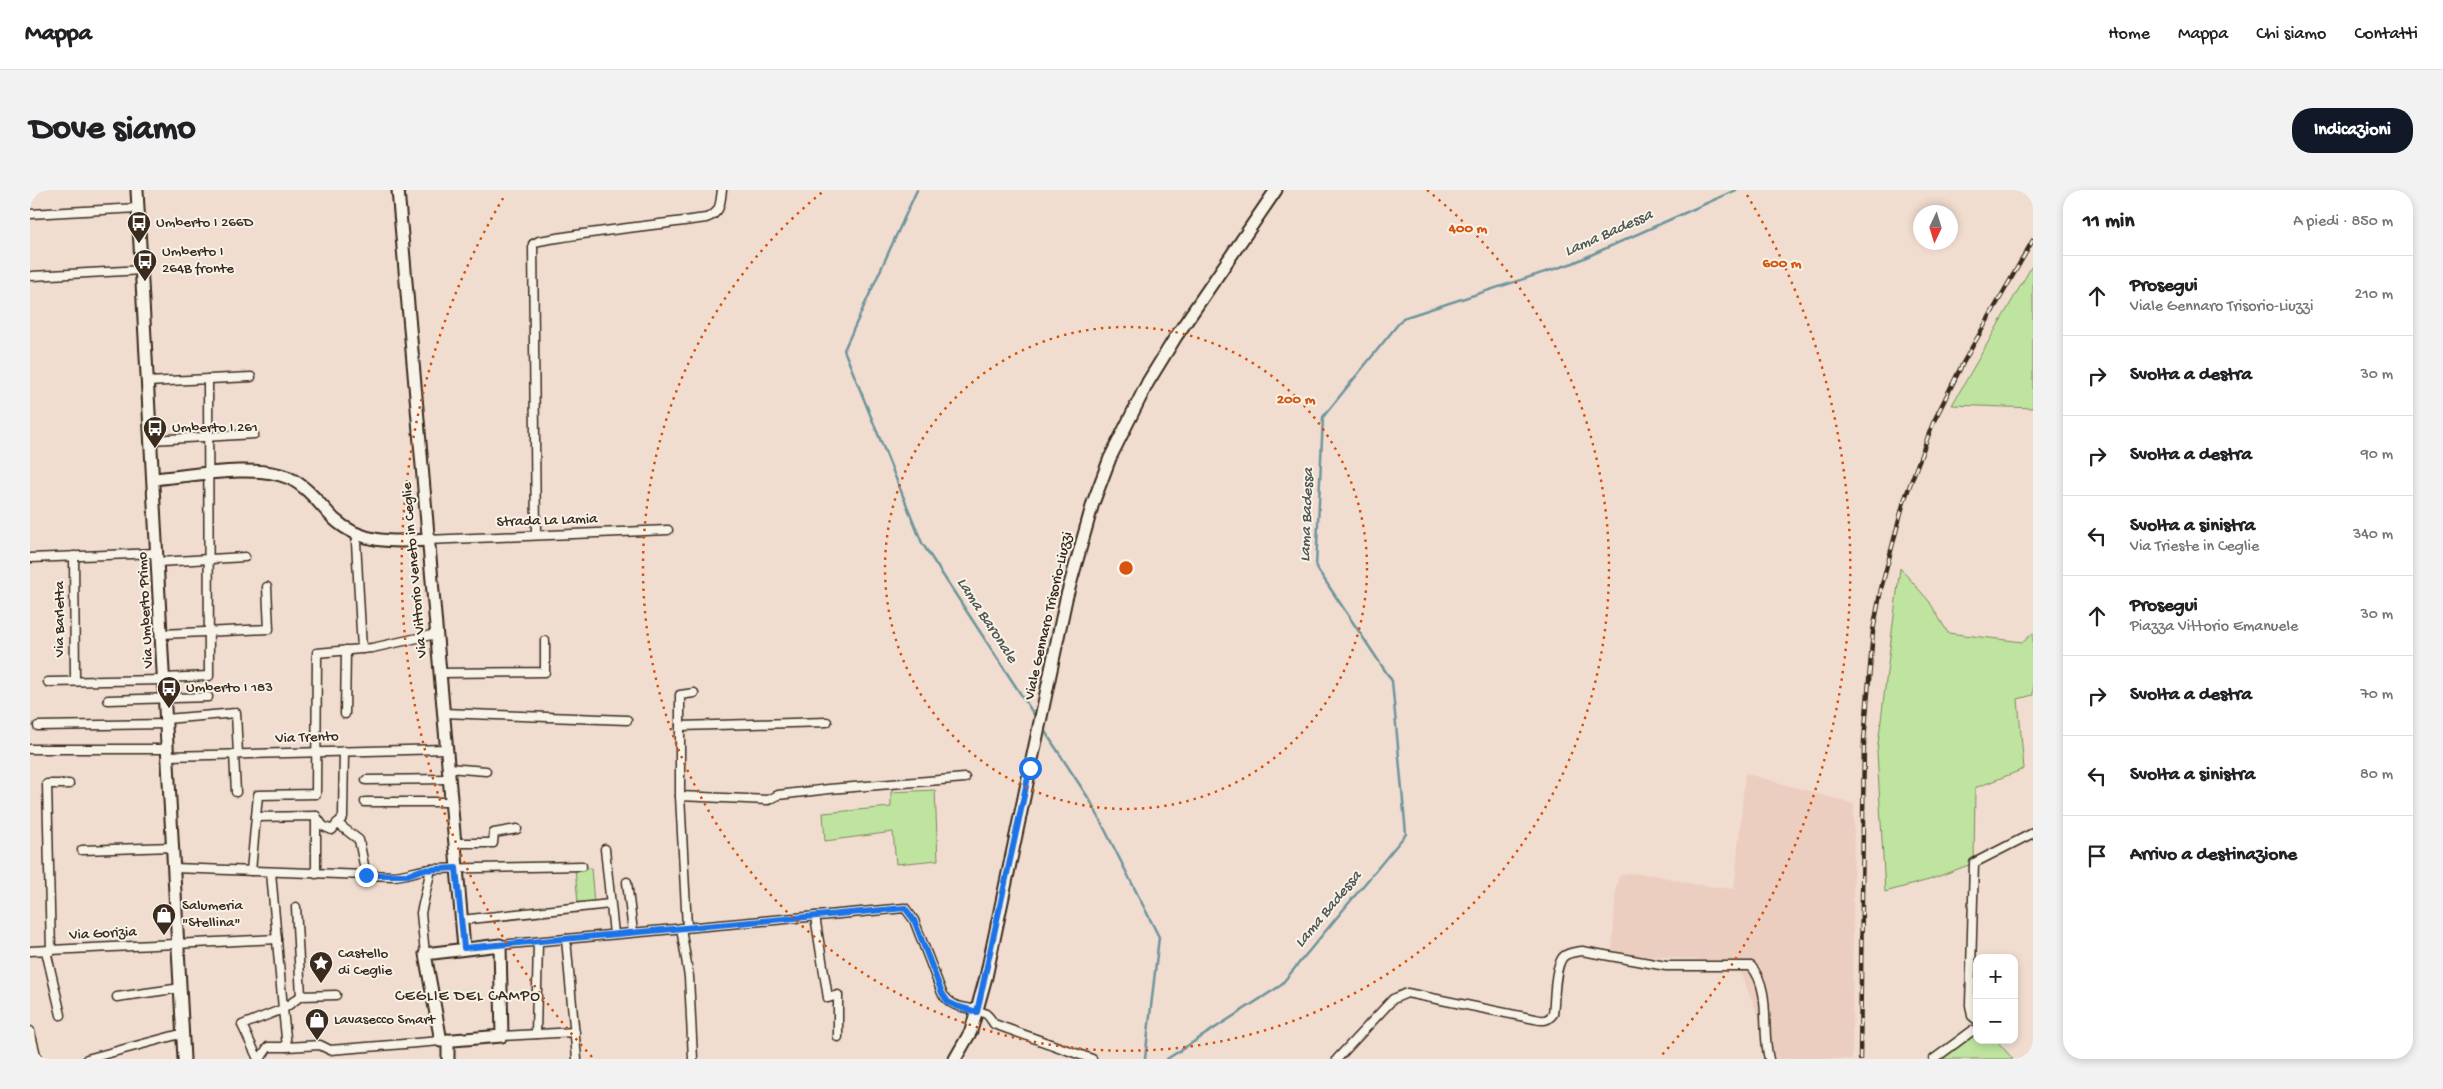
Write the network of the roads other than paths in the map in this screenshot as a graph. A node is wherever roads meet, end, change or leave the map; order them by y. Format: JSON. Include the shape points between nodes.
{"nodes":[{"id":1,"x":137,"y":190,"type":"edge"},
{"id":2,"x":398,"y":190,"type":"edge"},
{"id":3,"x":722,"y":190,"type":"edge"},
{"id":4,"x":1276,"y":190,"type":"edge"},
{"id":5,"x":138,"y":208,"type":"junction"},
{"id":6,"x":30,"y":214,"type":"edge"},
{"id":7,"x":143,"y":270,"type":"junction"},
{"id":8,"x":32,"y":276,"type":"dead end"},
{"id":9,"x":251,"y":377,"type":"dead end"},
{"id":10,"x":208,"y":379,"type":"junction"},
{"id":11,"x":147,"y":382,"type":"junction"},
{"id":12,"x":254,"y":434,"type":"dead end"},
{"id":13,"x":207,"y":437,"type":"junction"},
{"id":14,"x":152,"y":440,"type":"junction"},
{"id":15,"x":208,"y":475,"type":"junction"},
{"id":16,"x":154,"y":479,"type":"junction"},
{"id":17,"x":668,"y":530,"type":"dead end"},
{"id":18,"x":536,"y":534,"type":"junction"},
{"id":19,"x":359,"y":535,"type":"junction"},
{"id":20,"x":427,"y":540,"type":"junction"},
{"id":21,"x":74,"y":556,"type":"junction"},
{"id":22,"x":157,"y":557,"type":"junction"},
{"id":23,"x":245,"y":557,"type":"dead end"},
{"id":24,"x":30,"y":558,"type":"edge"},
{"id":25,"x":208,"y":558,"type":"junction"},
{"id":26,"x":267,"y":586,"type":"dead end"},
{"id":27,"x":209,"y":632,"type":"junction"},
{"id":28,"x":162,"y":634,"type":"junction"},
{"id":29,"x":436,"y":634,"type":"junction"},
{"id":30,"x":545,"y":641,"type":"dead end"},
{"id":31,"x":362,"y":649,"type":"junction"},
{"id":32,"x":346,"y":650,"type":"junction"},
{"id":33,"x":439,"y":672,"type":"junction"},
{"id":34,"x":164,"y":679,"type":"junction"},
{"id":35,"x":75,"y":681,"type":"junction"},
{"id":36,"x":48,"y":682,"type":"dead end"},
{"id":37,"x":694,"y":693,"type":"dead end"},
{"id":38,"x":208,"y":696,"type":"dead end"},
{"id":39,"x":165,"y":699,"type":"junction"},
{"id":40,"x":108,"y":700,"type":"dead end"},
{"id":41,"x":345,"y":714,"type":"dead end"},
{"id":42,"x":443,"y":714,"type":"junction"},
{"id":43,"x":627,"y":720,"type":"dead end"},
{"id":44,"x":167,"y":721,"type":"junction"},
{"id":45,"x":827,"y":722,"type":"dead end"},
{"id":46,"x":38,"y":726,"type":"dead end"},
{"id":47,"x":680,"y":726,"type":"junction"},
{"id":48,"x":446,"y":748,"type":"junction"},
{"id":49,"x":30,"y":750,"type":"edge"},
{"id":50,"x":344,"y":751,"type":"junction"},
{"id":51,"x":168,"y":752,"type":"junction"},
{"id":52,"x":317,"y":752,"type":"junction"},
{"id":53,"x":236,"y":754,"type":"junction"},
{"id":54,"x":486,"y":771,"type":"dead end"},
{"id":55,"x":449,"y":773,"type":"junction"},
{"id":56,"x":965,"y":778,"type":"dead end"},
{"id":57,"x":366,"y":780,"type":"dead end"},
{"id":58,"x":69,"y":784,"type":"dead end"},
{"id":59,"x":236,"y":792,"type":"dead end"},
{"id":60,"x":680,"y":796,"type":"junction"},
{"id":61,"x":365,"y":802,"type":"dead end"},
{"id":62,"x":451,"y":802,"type":"junction"},
{"id":63,"x":316,"y":816,"type":"junction"},
{"id":64,"x":256,"y":817,"type":"junction"},
{"id":65,"x":338,"y":823,"type":"junction"},
{"id":66,"x":517,"y":829,"type":"dead end"},
{"id":67,"x":2033,"y":833,"type":"edge"},
{"id":68,"x":454,"y":843,"type":"junction"},
{"id":69,"x":173,"y":847,"type":"junction"},
{"id":70,"x":82,"y":850,"type":"dead end"},
{"id":71,"x":605,"y":850,"type":"dead end"},
{"id":72,"x":582,"y":866,"type":"dead end"},
{"id":73,"x":174,"y":868,"type":"junction"},
{"id":74,"x":456,"y":868,"type":"junction"},
{"id":75,"x":431,"y":869,"type":"junction"},
{"id":76,"x":251,"y":871,"type":"junction"},
{"id":77,"x":272,"y":872,"type":"junction"},
{"id":78,"x":316,"y":874,"type":"junction"},
{"id":79,"x":366,"y":875,"type":"junction"},
{"id":80,"x":627,"y":882,"type":"dead end"},
{"id":81,"x":610,"y":904,"type":"junction"},
{"id":82,"x":296,"y":907,"type":"dead end"},
{"id":83,"x":815,"y":916,"type":"junction"},
{"id":84,"x":461,"y":920,"type":"junction"},
{"id":85,"x":684,"y":928,"type":"junction"},
{"id":86,"x":633,"y":932,"type":"junction"},
{"id":87,"x":614,"y":934,"type":"junction"},
{"id":88,"x":277,"y":939,"type":"junction"},
{"id":89,"x":566,"y":939,"type":"junction"},
{"id":90,"x":538,"y":942,"type":"junction"},
{"id":91,"x":178,"y":944,"type":"junction"},
{"id":92,"x":500,"y":945,"type":"junction"},
{"id":93,"x":464,"y":948,"type":"junction"},
{"id":94,"x":30,"y":951,"type":"edge"},
{"id":95,"x":48,"y":951,"type":"junction"},
{"id":96,"x":425,"y":954,"type":"junction"},
{"id":97,"x":181,"y":988,"type":"junction"},
{"id":98,"x":336,"y":995,"type":"dead end"},
{"id":99,"x":301,"y":996,"type":"junction"},
{"id":100,"x":116,"y":997,"type":"dead end"},
{"id":101,"x":283,"y":1009,"type":"junction"},
{"id":102,"x":977,"y":1012,"type":"junction"},
{"id":103,"x":61,"y":1015,"type":"dead end"},
{"id":104,"x":1973,"y":1017,"type":"edge"},
{"id":105,"x":30,"y":1031,"type":"edge"},
{"id":106,"x":575,"y":1032,"type":"junction"},
{"id":107,"x":1972,"y":1032,"type":"dead end"},
{"id":108,"x":184,"y":1033,"type":"junction"},
{"id":109,"x":536,"y":1034,"type":"junction"},
{"id":110,"x":502,"y":1036,"type":"junction"},
{"id":111,"x":838,"y":1037,"type":"dead end"},
{"id":112,"x":445,"y":1041,"type":"junction"},
{"id":113,"x":288,"y":1047,"type":"junction"},
{"id":114,"x":110,"y":1056,"type":"edge"},
{"id":115,"x":37,"y":1059,"type":"edge"},
{"id":116,"x":87,"y":1059,"type":"edge"},
{"id":117,"x":184,"y":1059,"type":"edge"},
{"id":118,"x":259,"y":1059,"type":"edge"},
{"id":119,"x":448,"y":1059,"type":"edge"},
{"id":120,"x":577,"y":1059,"type":"edge"},
{"id":121,"x":693,"y":1059,"type":"edge"},
{"id":122,"x":956,"y":1059,"type":"edge"},
{"id":123,"x":1092,"y":1059,"type":"edge"},
{"id":124,"x":1337,"y":1059,"type":"edge"},
{"id":125,"x":1769,"y":1059,"type":"edge"},
{"id":126,"x":1934,"y":1059,"type":"edge"}],
"edges":[{"from":1,"to":5,"type":"main road","name":"Via Umberto Primo"},
{"from":2,"to":20,"type":"main road","name":"Via Vittorio Veneto in Ceglie"},
{"from":3,"to":18,"type":"street","via":[[720,208],[715,215],[706,218],[606,229],[533,244]]},
{"from":4,"to":102,"type":"main road","name":"Viale Gennaro Trisorio-Liuzzi","via":[[1148,382],[1110,458],[1066,599]]},
{"from":5,"to":6,"type":"street"},
{"from":5,"to":7,"type":"main road","name":"Via Umberto Primo"},
{"from":7,"to":8,"type":"street"},
{"from":7,"to":11,"type":"main road","name":"Via Umberto Primo"},
{"from":9,"to":10,"type":"street"},
{"from":10,"to":11,"type":"street"},
{"from":10,"to":13,"type":"street"},
{"from":11,"to":14,"type":"main road","name":"Via Umberto Primo"},
{"from":12,"to":13,"type":"street"},
{"from":13,"to":14,"type":"street"},
{"from":13,"to":15,"type":"street"},
{"from":14,"to":16,"type":"main road","name":"Via Umberto Primo"},
{"from":15,"to":16,"type":"main road"},
{"from":15,"to":19,"type":"main road","via":[[265,472],[290,478],[309,492],[334,519]]},
{"from":15,"to":25,"type":"street"},
{"from":16,"to":22,"type":"main road","name":"Via Umberto Primo"},
{"from":17,"to":18,"type":"street","name":"Strada La Lamia"},
{"from":18,"to":20,"type":"street","name":"Strada La Lamia"},
{"from":19,"to":20,"type":"main road","via":[[390,542]]},
{"from":19,"to":31,"type":"street","via":[[356,542]]},
{"from":20,"to":29,"type":"main road","name":"Via Vittorio Veneto in Ceglie"},
{"from":21,"to":22,"type":"street"},
{"from":21,"to":24,"type":"street"},
{"from":21,"to":35,"type":"street","name":"Via Barletta"},
{"from":22,"to":25,"type":"street"},
{"from":22,"to":28,"type":"main road","name":"Via Umberto Primo"},
{"from":23,"to":25,"type":"street"},
{"from":25,"to":27,"type":"street"},
{"from":26,"to":27,"type":"street","via":[[269,629]]},
{"from":27,"to":28,"type":"street"},
{"from":27,"to":34,"type":"street","via":[[209,676]]},
{"from":28,"to":34,"type":"main road","name":"Via Umberto Primo"},
{"from":29,"to":31,"type":"street"},
{"from":29,"to":33,"type":"main road","name":"Via Vittorio Veneto in Ceglie"},
{"from":30,"to":33,"type":"street","via":[[545,672]]},
{"from":31,"to":32,"type":"street"},
{"from":32,"to":41,"type":"street"},
{"from":32,"to":52,"type":"street","via":[[317,653]]},
{"from":33,"to":42,"type":"main road","name":"Via Vittorio Veneto in Ceglie"},
{"from":34,"to":35,"type":"street"},
{"from":34,"to":39,"type":"main road","name":"Via Umberto Primo"},
{"from":35,"to":36,"type":"street"},
{"from":37,"to":47,"type":"street","via":[[680,695]]},
{"from":38,"to":39,"type":"street"},
{"from":39,"to":40,"type":"street"},
{"from":39,"to":44,"type":"main road","name":"Via Umberto Primo"},
{"from":42,"to":43,"type":"street"},
{"from":42,"to":48,"type":"main road","name":"Via Vittorio Veneto in Ceglie"},
{"from":44,"to":46,"type":"street"},
{"from":44,"to":51,"type":"main road","name":"Via Umberto Primo"},
{"from":44,"to":53,"type":"street","via":[[236,713]]},
{"from":45,"to":47,"type":"street"},
{"from":47,"to":60,"type":"street"},
{"from":48,"to":50,"type":"street","name":"Via Trento"},
{"from":48,"to":55,"type":"main road","name":"Via Vittorio Veneto in Ceglie"},
{"from":49,"to":51,"type":"street","name":"Via Trento"},
{"from":50,"to":52,"type":"street","name":"Via Trento"},
{"from":50,"to":65,"type":"street","via":[[343,817]]},
{"from":51,"to":53,"type":"street","name":"Via Trento"},
{"from":51,"to":69,"type":"main road","name":"Via Umberto Primo"},
{"from":52,"to":53,"type":"street","name":"Via Trento"},
{"from":52,"to":64,"type":"street","via":[[316,794],[258,795]]},
{"from":53,"to":59,"type":"street"},
{"from":54,"to":55,"type":"street"},
{"from":55,"to":57,"type":"street"},
{"from":55,"to":62,"type":"main road","name":"Via Vittorio Veneto in Ceglie"},
{"from":56,"to":60,"type":"street","via":[[829,789],[778,795],[768,800]]},
{"from":58,"to":95,"type":"street","via":[[48,784]]},
{"from":60,"to":85,"type":"street"},
{"from":61,"to":62,"type":"street"},
{"from":62,"to":68,"type":"main road","name":"Via Vittorio Veneto in Ceglie"},
{"from":63,"to":64,"type":"street"},
{"from":63,"to":65,"type":"street","via":[[332,830]]},
{"from":63,"to":78,"type":"street"},
{"from":64,"to":76,"type":"street"},
{"from":65,"to":79,"type":"street","via":[[359,840]]},
{"from":66,"to":68,"type":"street","via":[[494,833],[493,843]]},
{"from":67,"to":104,"type":"street","via":[[1974,863],[1970,1005]]},
{"from":68,"to":74,"type":"main road","name":"Via Vittorio Veneto in Ceglie"},
{"from":69,"to":70,"type":"street"},
{"from":69,"to":73,"type":"main road","name":"Via Umberto Primo"},
{"from":71,"to":81,"type":"street"},
{"from":72,"to":74,"type":"street"},
{"from":73,"to":76,"type":"street"},
{"from":73,"to":91,"type":"main road","name":"Via Umberto Primo"},
{"from":74,"to":75,"type":"street"},
{"from":74,"to":84,"type":"main road","name":"Via Vittorio Veneto in Ceglie"},
{"from":75,"to":79,"type":"street","via":[[408,875]]},
{"from":75,"to":96,"type":"street","via":[[421,913]]},
{"from":76,"to":77,"type":"street"},
{"from":77,"to":78,"type":"street"},
{"from":77,"to":88,"type":"street"},
{"from":78,"to":79,"type":"street"},
{"from":80,"to":86,"type":"street"},
{"from":81,"to":84,"type":"street"},
{"from":81,"to":87,"type":"street"},
{"from":82,"to":99,"type":"street"},
{"from":83,"to":85,"type":"street"},
{"from":83,"to":102,"type":"street","via":[[905,908],[914,920],[948,1002]]},
{"from":83,"to":111,"type":"street","via":[[828,998],[838,996]]},
{"from":84,"to":93,"type":"main road","name":"Via Vittorio Veneto in Ceglie"},
{"from":85,"to":86,"type":"street"},
{"from":85,"to":121,"type":"street"},
{"from":86,"to":87,"type":"street"},
{"from":87,"to":89,"type":"street"},
{"from":88,"to":91,"type":"street","name":"Via Gorizia"},
{"from":88,"to":101,"type":"street"},
{"from":89,"to":90,"type":"street"},
{"from":89,"to":106,"type":"street"},
{"from":90,"to":92,"type":"street"},
{"from":90,"to":109,"type":"street"},
{"from":91,"to":95,"type":"street","name":"Via Gorizia"},
{"from":91,"to":97,"type":"main road","name":"Via Umberto Primo"},
{"from":92,"to":93,"type":"main road"},
{"from":92,"to":110,"type":"main road"},
{"from":93,"to":96,"type":"main road"},
{"from":94,"to":95,"type":"street","name":"Via Gorizia"},
{"from":95,"to":103,"type":"street"},
{"from":96,"to":112,"type":"main road"},
{"from":97,"to":100,"type":"street"},
{"from":97,"to":108,"type":"main road","name":"Via Umberto Primo"},
{"from":98,"to":99,"type":"street"},
{"from":99,"to":101,"type":"street"},
{"from":101,"to":113,"type":"street"},
{"from":101,"to":118,"type":"street","via":[[242,1025]]},
{"from":102,"to":122,"type":"main road","name":"Viale Gennaro Trisorio-Liuzzi"},
{"from":102,"to":123,"type":"street","via":[[986,1014],[994,1024]]},
{"from":105,"to":115,"type":"street"},
{"from":106,"to":109,"type":"street"},
{"from":106,"to":120,"type":"street"},
{"from":107,"to":126,"type":"street"},
{"from":108,"to":114,"type":"street"},
{"from":108,"to":117,"type":"main road","name":"Via Umberto Primo"},
{"from":109,"to":110,"type":"street"},
{"from":110,"to":112,"type":"main road"},
{"from":112,"to":113,"type":"street","via":[[330,1050],[320,1045]]},
{"from":112,"to":119,"type":"main road"},
{"from":113,"to":118,"type":"street","via":[[268,1047]]},
{"from":114,"to":116,"type":"street"},
{"from":124,"to":125,"type":"street","via":[[1400,994],[1543,1021],[1550,1018],[1563,957],[1582,951],[1666,966],[1751,966],[1763,993]]}]}
